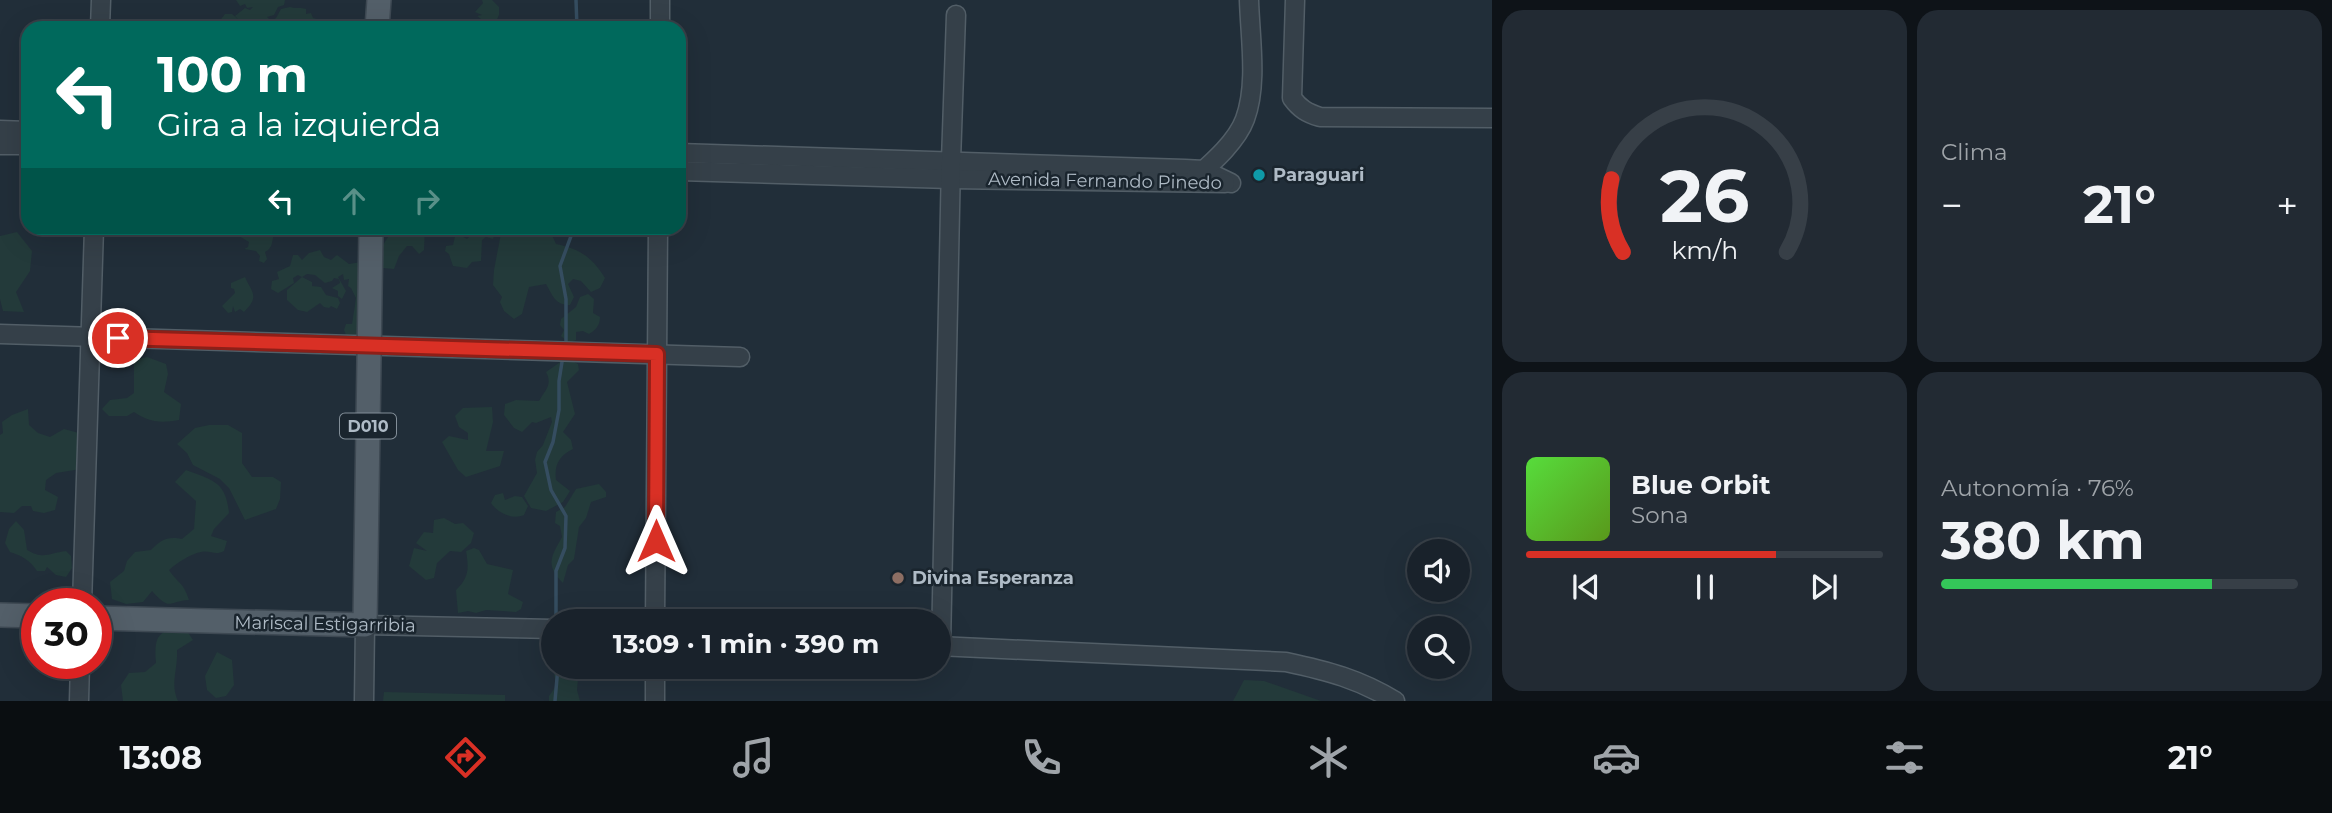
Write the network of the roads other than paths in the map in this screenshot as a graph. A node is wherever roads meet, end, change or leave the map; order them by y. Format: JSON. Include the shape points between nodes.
{"nodes":[{"id":1,"x":101,"y":0,"type":"edge"},
{"id":2,"x":379,"y":0,"type":"edge"},
{"id":3,"x":660,"y":0,"type":"edge"},
{"id":4,"x":1250,"y":0,"type":"edge"},
{"id":5,"x":1295,"y":0,"type":"edge"},
{"id":6,"x":956,"y":15,"type":"dead end"},
{"id":7,"x":100,"y":21,"type":"edge"},
{"id":8,"x":378,"y":21,"type":"edge"},
{"id":9,"x":660,"y":21,"type":"edge"},
{"id":10,"x":1492,"y":118,"type":"edge"},
{"id":11,"x":0,"y":130,"type":"edge"},
{"id":12,"x":21,"y":131,"type":"edge"},
{"id":13,"x":0,"y":145,"type":"edge"},
{"id":14,"x":21,"y":145,"type":"edge"},
{"id":15,"x":686,"y":153,"type":"edge"},
{"id":16,"x":950,"y":170,"type":"junction"},
{"id":17,"x":1204,"y":170,"type":"junction"},
{"id":18,"x":686,"y":171,"type":"edge"},
{"id":19,"x":1190,"y":182,"type":"junction"},
{"id":20,"x":94,"y":235,"type":"edge"},
{"id":21,"x":371,"y":235,"type":"edge"},
{"id":22,"x":658,"y":235,"type":"edge"},
{"id":23,"x":0,"y":334,"type":"edge"},
{"id":24,"x":90,"y":337,"type":"junction"},
{"id":25,"x":369,"y":346,"type":"junction"},
{"id":26,"x":657,"y":354,"type":"junction"},
{"id":27,"x":740,"y":357,"type":"dead end"},
{"id":28,"x":82,"y":588,"type":"edge"},
{"id":29,"x":655,"y":609,"type":"edge"},
{"id":30,"x":940,"y":609,"type":"edge"},
{"id":31,"x":0,"y":615,"type":"edge"},
{"id":32,"x":21,"y":616,"type":"edge"},
{"id":33,"x":112,"y":618,"type":"edge"},
{"id":34,"x":365,"y":625,"type":"junction"},
{"id":35,"x":541,"y":629,"type":"edge"},
{"id":36,"x":951,"y":647,"type":"edge"},
{"id":37,"x":80,"y":679,"type":"edge"},
{"id":38,"x":655,"y":679,"type":"edge"},
{"id":39,"x":79,"y":701,"type":"edge"},
{"id":40,"x":364,"y":701,"type":"edge"},
{"id":41,"x":655,"y":701,"type":"edge"},
{"id":42,"x":1395,"y":701,"type":"edge"}],
"edges":[{"from":1,"to":7,"type":"street"},
{"from":2,"to":8,"type":"main road"},
{"from":3,"to":9,"type":"street"},
{"from":4,"to":17,"type":"street","via":[[1252,93],[1244,121]]},
{"from":5,"to":10,"type":"street","via":[[1292,98],[1299,108],[1320,117]]},
{"from":6,"to":16,"type":"street"},
{"from":11,"to":12,"type":"street"},
{"from":13,"to":14,"type":"street"},
{"from":15,"to":16,"type":"street","name":"Avenida Fernando Pinedo"},
{"from":16,"to":17,"type":"street","name":"Avenida Fernando Pinedo"},
{"from":16,"to":18,"type":"street","name":"Avenida Fernando Pinedo"},
{"from":16,"to":19,"type":"street","name":"Avenida Fernando Pinedo"},
{"from":16,"to":30,"type":"street"},
{"from":17,"to":19,"type":"street"},
{"from":17,"to":19,"type":"street","name":"Avenida Fernando Pinedo","via":[[1231,183]]},
{"from":20,"to":24,"type":"street"},
{"from":21,"to":25,"type":"main road","number":"D010"},
{"from":22,"to":26,"type":"street"},
{"from":23,"to":24,"type":"street"},
{"from":24,"to":25,"type":"street"},
{"from":24,"to":28,"type":"street"},
{"from":25,"to":26,"type":"street"},
{"from":25,"to":34,"type":"main road","number":"D010"},
{"from":26,"to":27,"type":"street"},
{"from":26,"to":29,"type":"street"},
{"from":31,"to":32,"type":"main road"},
{"from":33,"to":34,"type":"main road","name":"Mariscal Estigarribia"},
{"from":34,"to":35,"type":"street","name":"Mariscal Estigarribia"},
{"from":34,"to":40,"type":"street"},
{"from":36,"to":42,"type":"street","via":[[1286,663],[1333,672]]},
{"from":37,"to":39,"type":"street"},
{"from":38,"to":41,"type":"street"}]}
